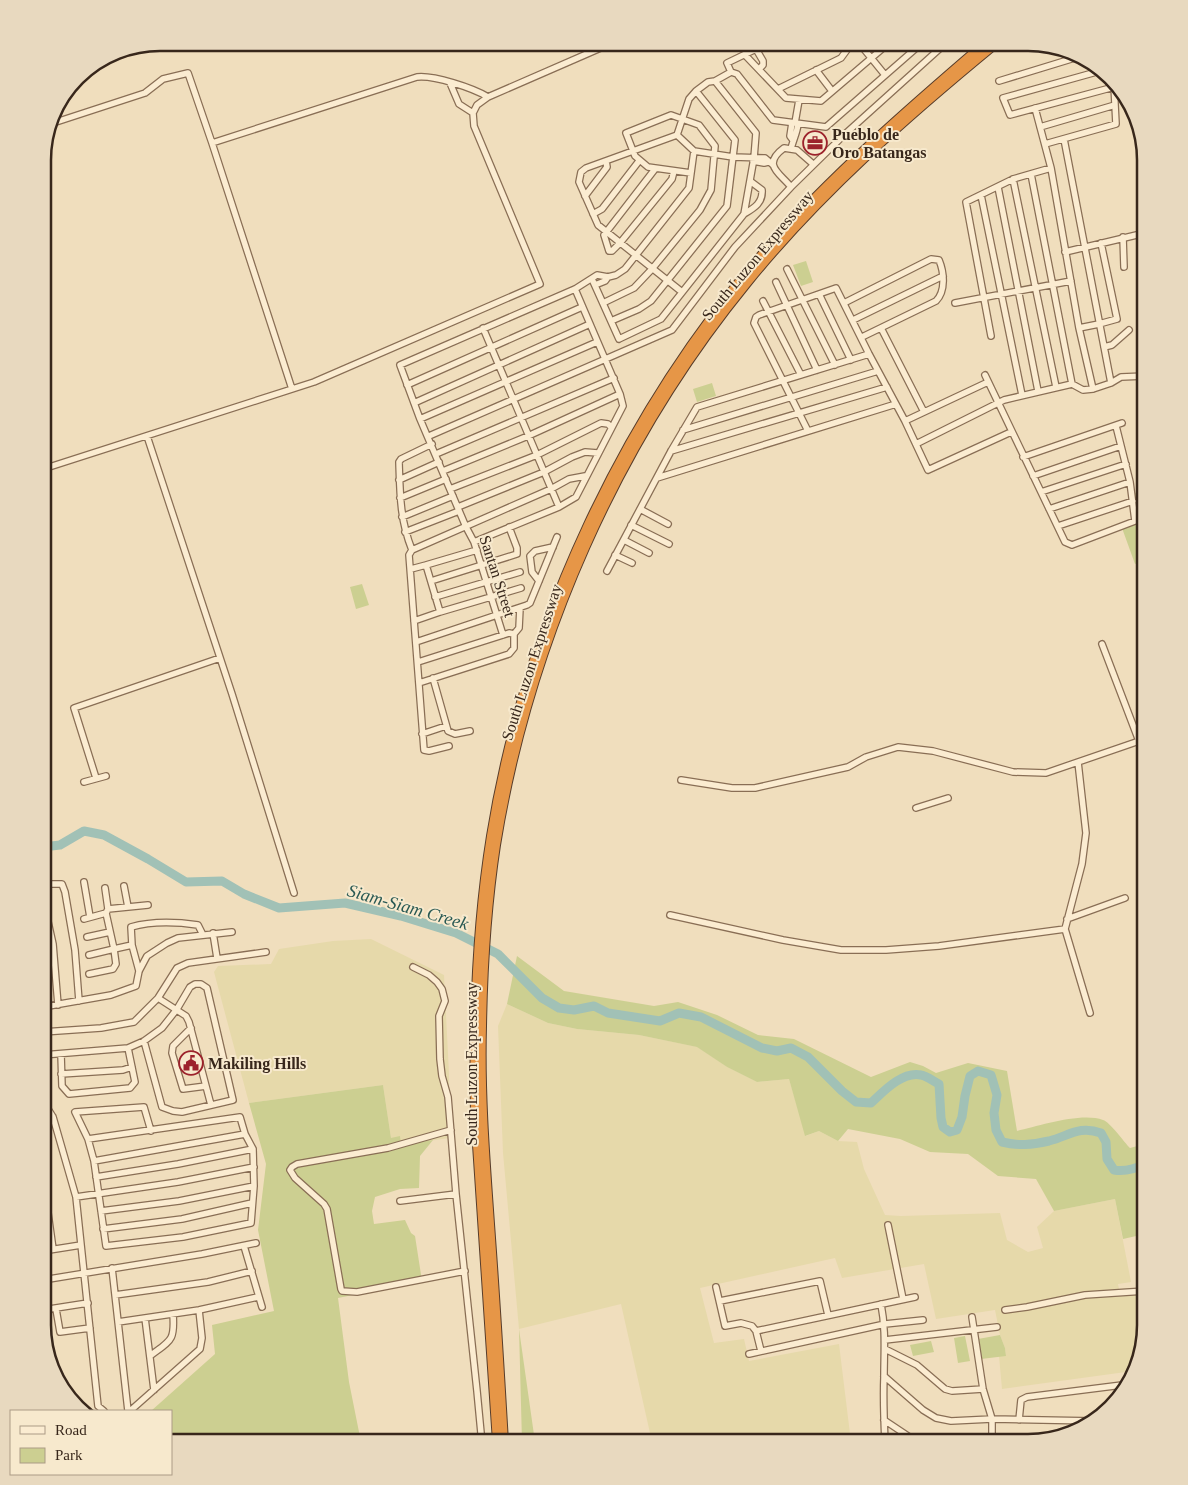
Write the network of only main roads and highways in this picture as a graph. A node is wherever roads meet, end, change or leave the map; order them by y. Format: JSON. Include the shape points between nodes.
{"nodes":[{"id":1,"x":976,"y":51,"type":"edge"},
{"id":2,"x":988,"y":51,"type":"edge"},
{"id":3,"x":484,"y":925,"type":"junction"},
{"id":4,"x":496,"y":1434,"type":"edge"},
{"id":5,"x":503,"y":1434,"type":"edge"}],
"edges":[{"from":1,"to":3,"type":"highway","name":"South Luzon Expressway","via":[[835,176],[763,254],[710,320],[638,430],[582,538],[539,646],[499,792],[488,856]]},
{"from":2,"to":3,"type":"highway","name":"South Luzon Expressway","via":[[895,129],[788,236],[717,321],[641,439],[566,593],[536,682],[504,802]]},
{"from":3,"to":4,"type":"highway","name":"South Luzon Expressway","via":[[475,980],[475,1115]]},
{"from":3,"to":5,"type":"highway","name":"South Luzon Expressway","via":[[482,1116]]}]}
